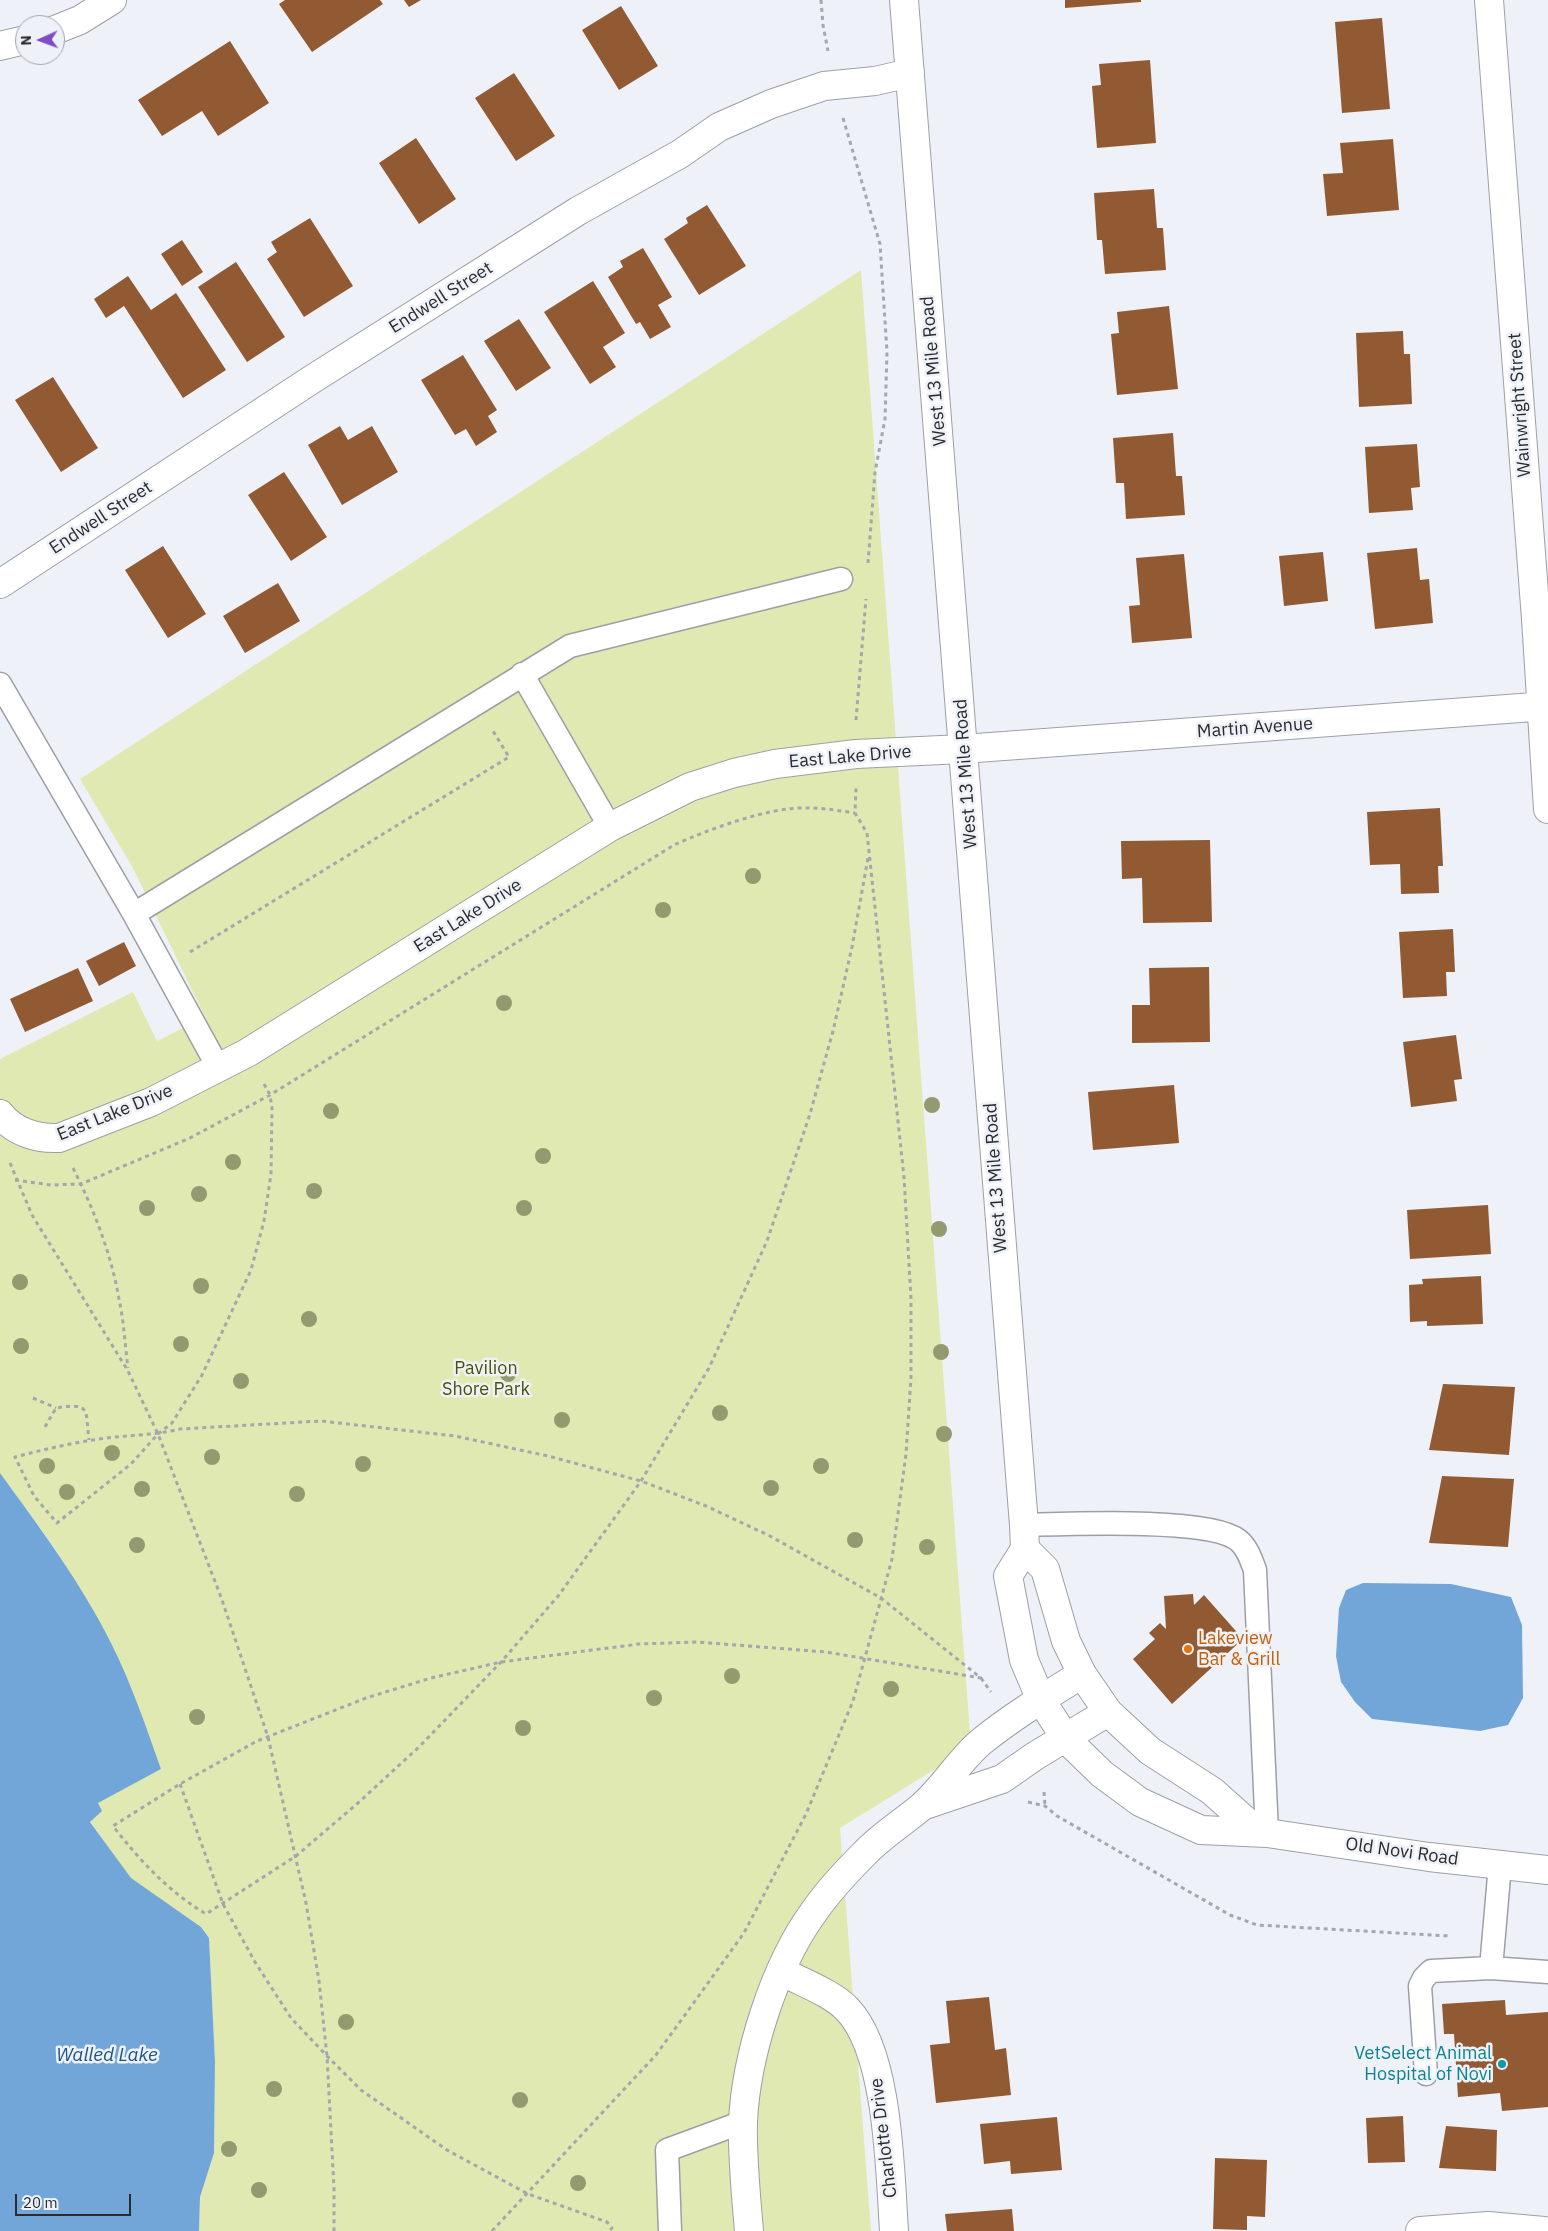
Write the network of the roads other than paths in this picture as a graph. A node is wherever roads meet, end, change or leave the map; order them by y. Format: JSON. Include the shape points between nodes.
{"nodes":[{"id":1,"x":112,"y":0,"type":"edge"},
{"id":2,"x":904,"y":0,"type":"edge"},
{"id":3,"x":1489,"y":0,"type":"edge"},
{"id":4,"x":65,"y":26,"type":"edge"},
{"id":5,"x":15,"y":42,"type":"edge"},
{"id":6,"x":0,"y":46,"type":"edge"},
{"id":7,"x":910,"y":73,"type":"junction"},
{"id":8,"x":841,"y":579,"type":"dead end"},
{"id":9,"x":0,"y":584,"type":"edge"},
{"id":10,"x":522,"y":674,"type":"junction"},
{"id":11,"x":0,"y":684,"type":"edge"},
{"id":12,"x":1545,"y":706,"type":"edge"},
{"id":13,"x":963,"y":750,"type":"junction"},
{"id":14,"x":1548,"y":809,"type":"edge"},
{"id":15,"x":610,"y":827,"type":"junction"},
{"id":16,"x":134,"y":914,"type":"junction"},
{"id":17,"x":218,"y":1067,"type":"junction"},
{"id":18,"x":0,"y":1114,"type":"edge"},
{"id":19,"x":1025,"y":1537,"type":"junction"},
{"id":20,"x":1082,"y":1674,"type":"junction"},
{"id":21,"x":1041,"y":1700,"type":"junction"},
{"id":22,"x":1108,"y":1712,"type":"junction"},
{"id":23,"x":1066,"y":1739,"type":"junction"},
{"id":24,"x":921,"y":1807,"type":"junction"},
{"id":25,"x":1262,"y":1832,"type":"junction"},
{"id":26,"x":1500,"y":1865,"type":"junction"},
{"id":27,"x":1548,"y":1870,"type":"edge"},
{"id":28,"x":1491,"y":1968,"type":"junction"},
{"id":29,"x":780,"y":1971,"type":"junction"},
{"id":30,"x":1548,"y":1972,"type":"edge"},
{"id":31,"x":1426,"y":2074,"type":"dead end"},
{"id":32,"x":743,"y":2122,"type":"junction"},
{"id":33,"x":670,"y":2231,"type":"edge"},
{"id":34,"x":749,"y":2231,"type":"edge"},
{"id":35,"x":894,"y":2231,"type":"edge"},
{"id":36,"x":1420,"y":2231,"type":"edge"},
{"id":37,"x":1544,"y":2231,"type":"edge"}],
"edges":[{"from":1,"to":4,"type":"street"},
{"from":2,"to":7,"type":"street","name":"West 13 Mile Road"},
{"from":3,"to":12,"type":"street","name":"Wainwright Street"},
{"from":5,"to":6,"type":"street"},
{"from":7,"to":9,"type":"street","name":"Endwell Street","via":[[875,81],[824,86],[719,126],[680,154],[578,211],[311,380]]},
{"from":7,"to":13,"type":"street","name":"West 13 Mile Road"},
{"from":8,"to":10,"type":"lane","via":[[570,646]]},
{"from":10,"to":15,"type":"lane"},
{"from":10,"to":16,"type":"lane"},
{"from":11,"to":16,"type":"lane"},
{"from":12,"to":13,"type":"street","name":"Martin Avenue"},
{"from":12,"to":14,"type":"street","name":"Wainwright Street"},
{"from":13,"to":15,"type":"street","name":"East Lake Drive","via":[[856,754],[775,764],[690,787]]},
{"from":13,"to":19,"type":"street","name":"West 13 Mile Road"},
{"from":15,"to":17,"type":"street","name":"East Lake Drive","via":[[247,1053]]},
{"from":16,"to":17,"type":"lane"},
{"from":17,"to":18,"type":"street","name":"East Lake Drive","via":[[151,1102],[59,1138],[43,1139],[29,1134],[7,1122]]},
{"from":19,"to":20,"type":"street","via":[[1044,1569],[1066,1641]]},
{"from":19,"to":21,"type":"street","via":[[1008,1576],[1024,1660]]},
{"from":19,"to":25,"type":"lane","via":[[1113,1523],[1195,1527],[1237,1539],[1250,1556],[1254,1570]]},
{"from":20,"to":21,"type":"street"},
{"from":20,"to":22,"type":"street"},
{"from":21,"to":23,"type":"street","name":"Old Novi Road"},
{"from":21,"to":24,"type":"street","via":[[981,1742]]},
{"from":22,"to":23,"type":"street"},
{"from":22,"to":25,"type":"street","via":[[1150,1751],[1212,1791]]},
{"from":23,"to":24,"type":"street","via":[[1002,1778]]},
{"from":23,"to":25,"type":"street","name":"Old Novi Road","via":[[1102,1774],[1140,1802],[1201,1830]]},
{"from":24,"to":29,"type":"street","via":[[866,1852],[831,1890],[808,1920]]},
{"from":25,"to":26,"type":"street","name":"Old Novi Road"},
{"from":26,"to":27,"type":"street","name":"Old Novi Road"},
{"from":26,"to":28,"type":"lane"},
{"from":28,"to":30,"type":"lane"},
{"from":28,"to":31,"type":"lane","via":[[1431,1971],[1424,1978],[1420,1986]]},
{"from":29,"to":32,"type":"street","via":[[757,2038]]},
{"from":29,"to":35,"type":"street","name":"Charlotte Drive","via":[[840,2002],[855,2018],[864,2036],[880,2086]]},
{"from":32,"to":33,"type":"lane","via":[[667,2150]]},
{"from":32,"to":34,"type":"street"},
{"from":36,"to":37,"type":"street","via":[[1488,2226]]}]}
